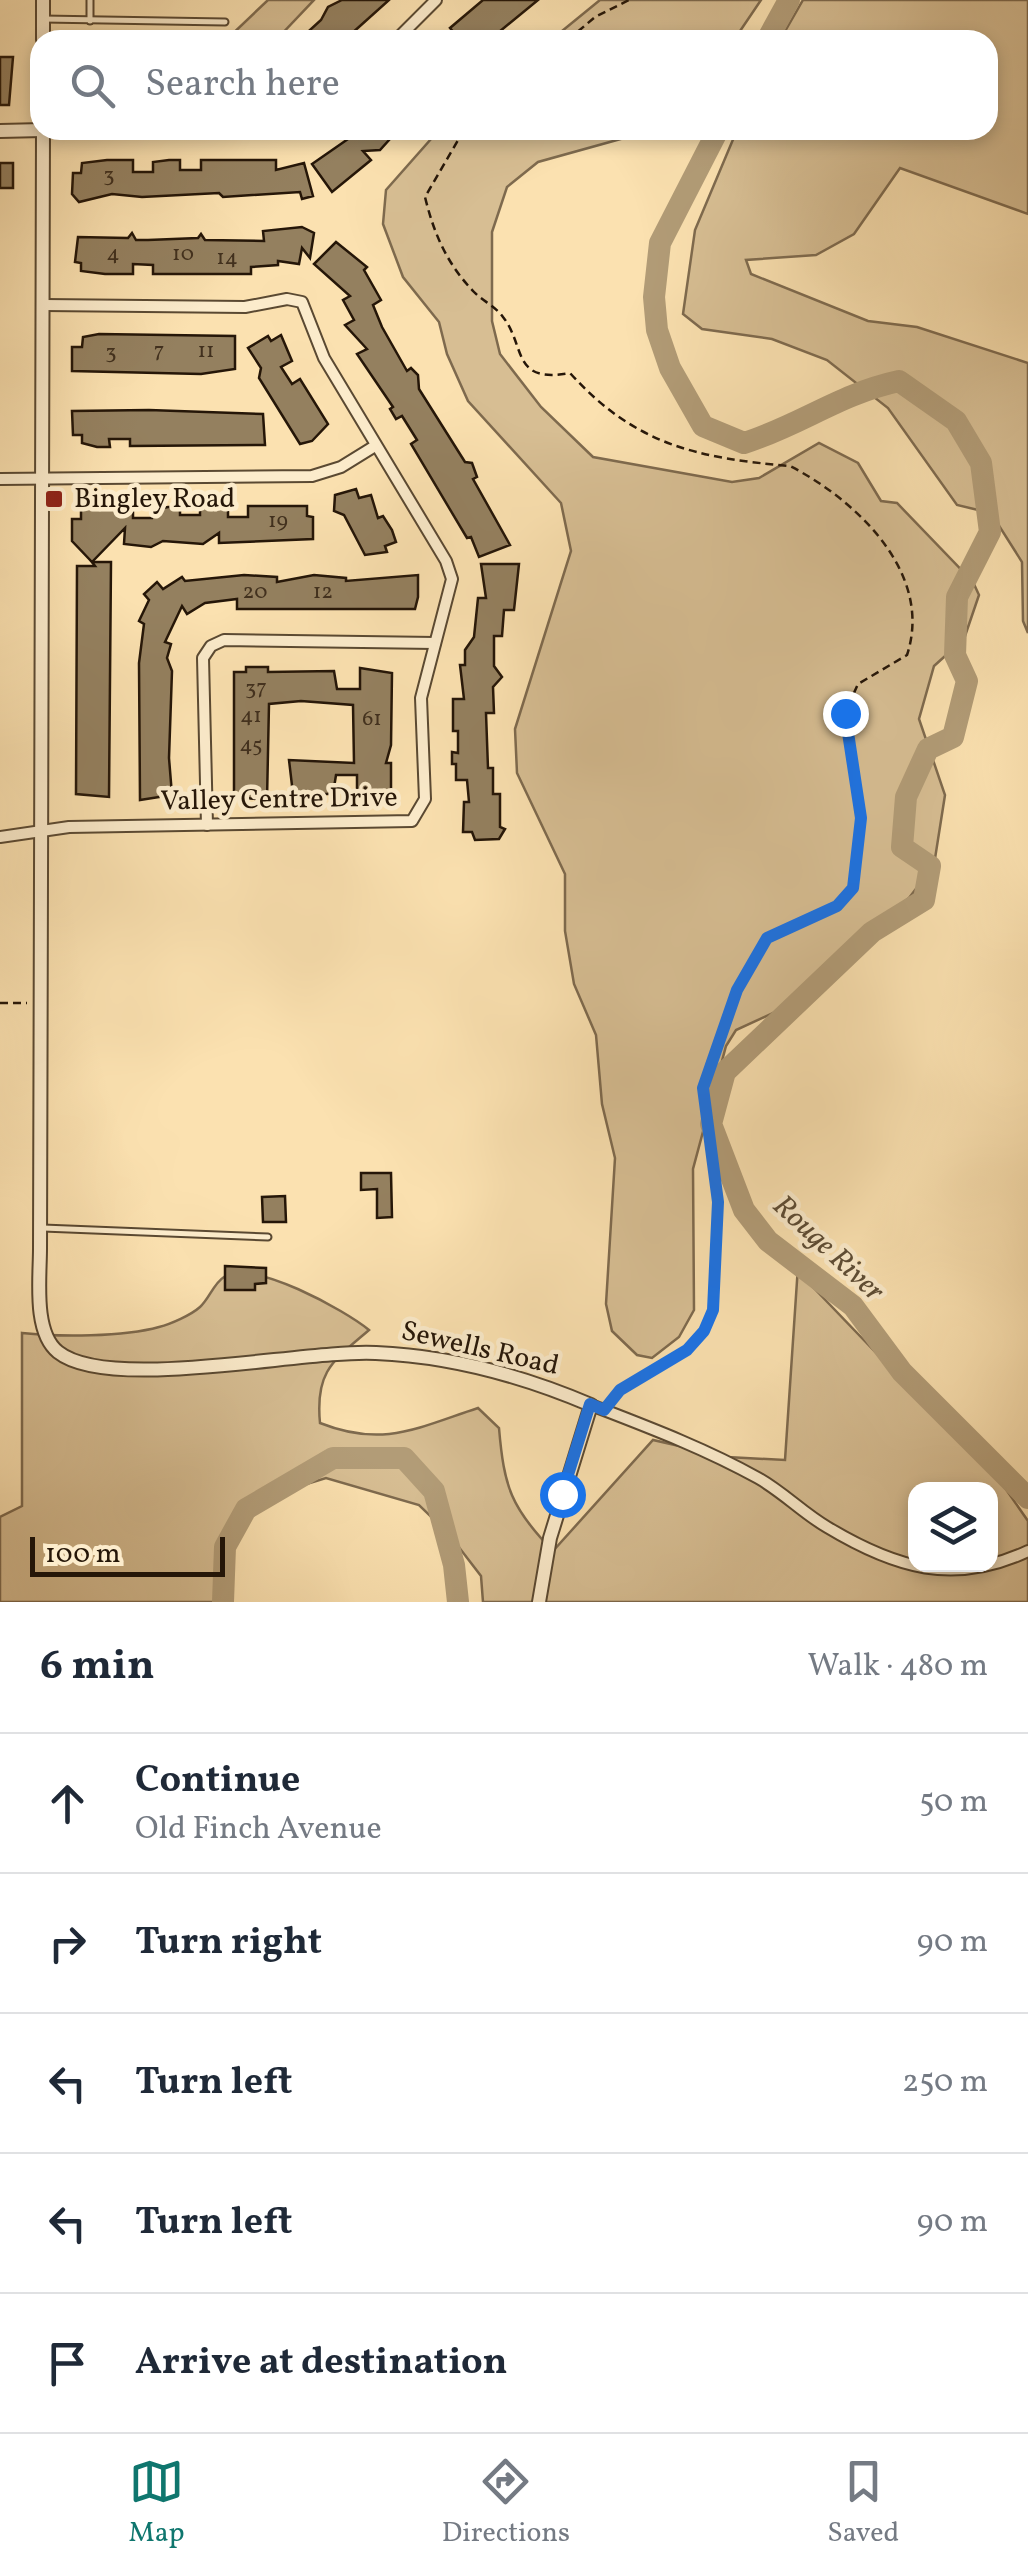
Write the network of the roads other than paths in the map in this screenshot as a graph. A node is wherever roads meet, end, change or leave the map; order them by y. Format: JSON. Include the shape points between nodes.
{"nodes":[{"id":1,"x":43,"y":0,"type":"edge"},
{"id":2,"x":90,"y":0,"type":"edge"},
{"id":3,"x":436,"y":0,"type":"edge"},
{"id":4,"x":43,"y":19,"type":"junction"},
{"id":5,"x":90,"y":21,"type":"junction"},
{"id":6,"x":226,"y":22,"type":"dead end"},
{"id":7,"x":43,"y":30,"type":"edge"},
{"id":8,"x":406,"y":30,"type":"edge"},
{"id":9,"x":30,"y":130,"type":"edge"},
{"id":10,"x":0,"y":131,"type":"edge"},
{"id":11,"x":43,"y":140,"type":"edge"},
{"id":12,"x":44,"y":305,"type":"junction"},
{"id":13,"x":375,"y":446,"type":"junction"},
{"id":14,"x":0,"y":478,"type":"edge"},
{"id":15,"x":42,"y":479,"type":"junction"},
{"id":16,"x":435,"y":644,"type":"junction"},
{"id":17,"x":207,"y":825,"type":"junction"},
{"id":18,"x":41,"y":831,"type":"junction"},
{"id":19,"x":0,"y":837,"type":"edge"},
{"id":20,"x":40,"y":1228,"type":"junction"},
{"id":21,"x":268,"y":1237,"type":"dead end"},
{"id":22,"x":597,"y":1407,"type":"junction"},
{"id":23,"x":1028,"y":1550,"type":"edge"},
{"id":24,"x":539,"y":1602,"type":"edge"}],
"edges":[{"from":1,"to":4,"type":"street"},
{"from":2,"to":5,"type":"lane"},
{"from":3,"to":8,"type":"street"},
{"from":4,"to":5,"type":"lane"},
{"from":4,"to":7,"type":"street"},
{"from":5,"to":6,"type":"lane"},
{"from":9,"to":10,"type":"street"},
{"from":11,"to":12,"type":"street"},
{"from":12,"to":13,"type":"street","name":"Valley Centre Drive","via":[[245,307],[298,300],[309,310],[324,358]]},
{"from":12,"to":15,"type":"street"},
{"from":13,"to":15,"type":"street","via":[[312,476]]},
{"from":13,"to":16,"type":"street","name":"Valley Centre Drive","via":[[450,569]]},
{"from":14,"to":15,"type":"street"},
{"from":15,"to":18,"type":"street"},
{"from":16,"to":17,"type":"street","name":"Valley Centre Drive","via":[[421,698],[426,799],[412,821]]},
{"from":16,"to":17,"type":"street","via":[[224,640],[211,646],[204,658]]},
{"from":17,"to":18,"type":"street","name":"Valley Centre Drive"},
{"from":18,"to":19,"type":"street","name":"Valley Centre Drive"},
{"from":18,"to":20,"type":"street"},
{"from":20,"to":21,"type":"lane"},
{"from":20,"to":22,"type":"street","name":"Sewells Road","via":[[40,1308],[48,1341],[59,1354],[84,1364],[231,1366],[303,1354],[380,1353],[519,1377]]},
{"from":22,"to":23,"type":"street","name":"Sewells Road","via":[[762,1480],[826,1527],[884,1556],[934,1572],[982,1569]]},
{"from":22,"to":24,"type":"street","via":[[554,1523]]}]}
